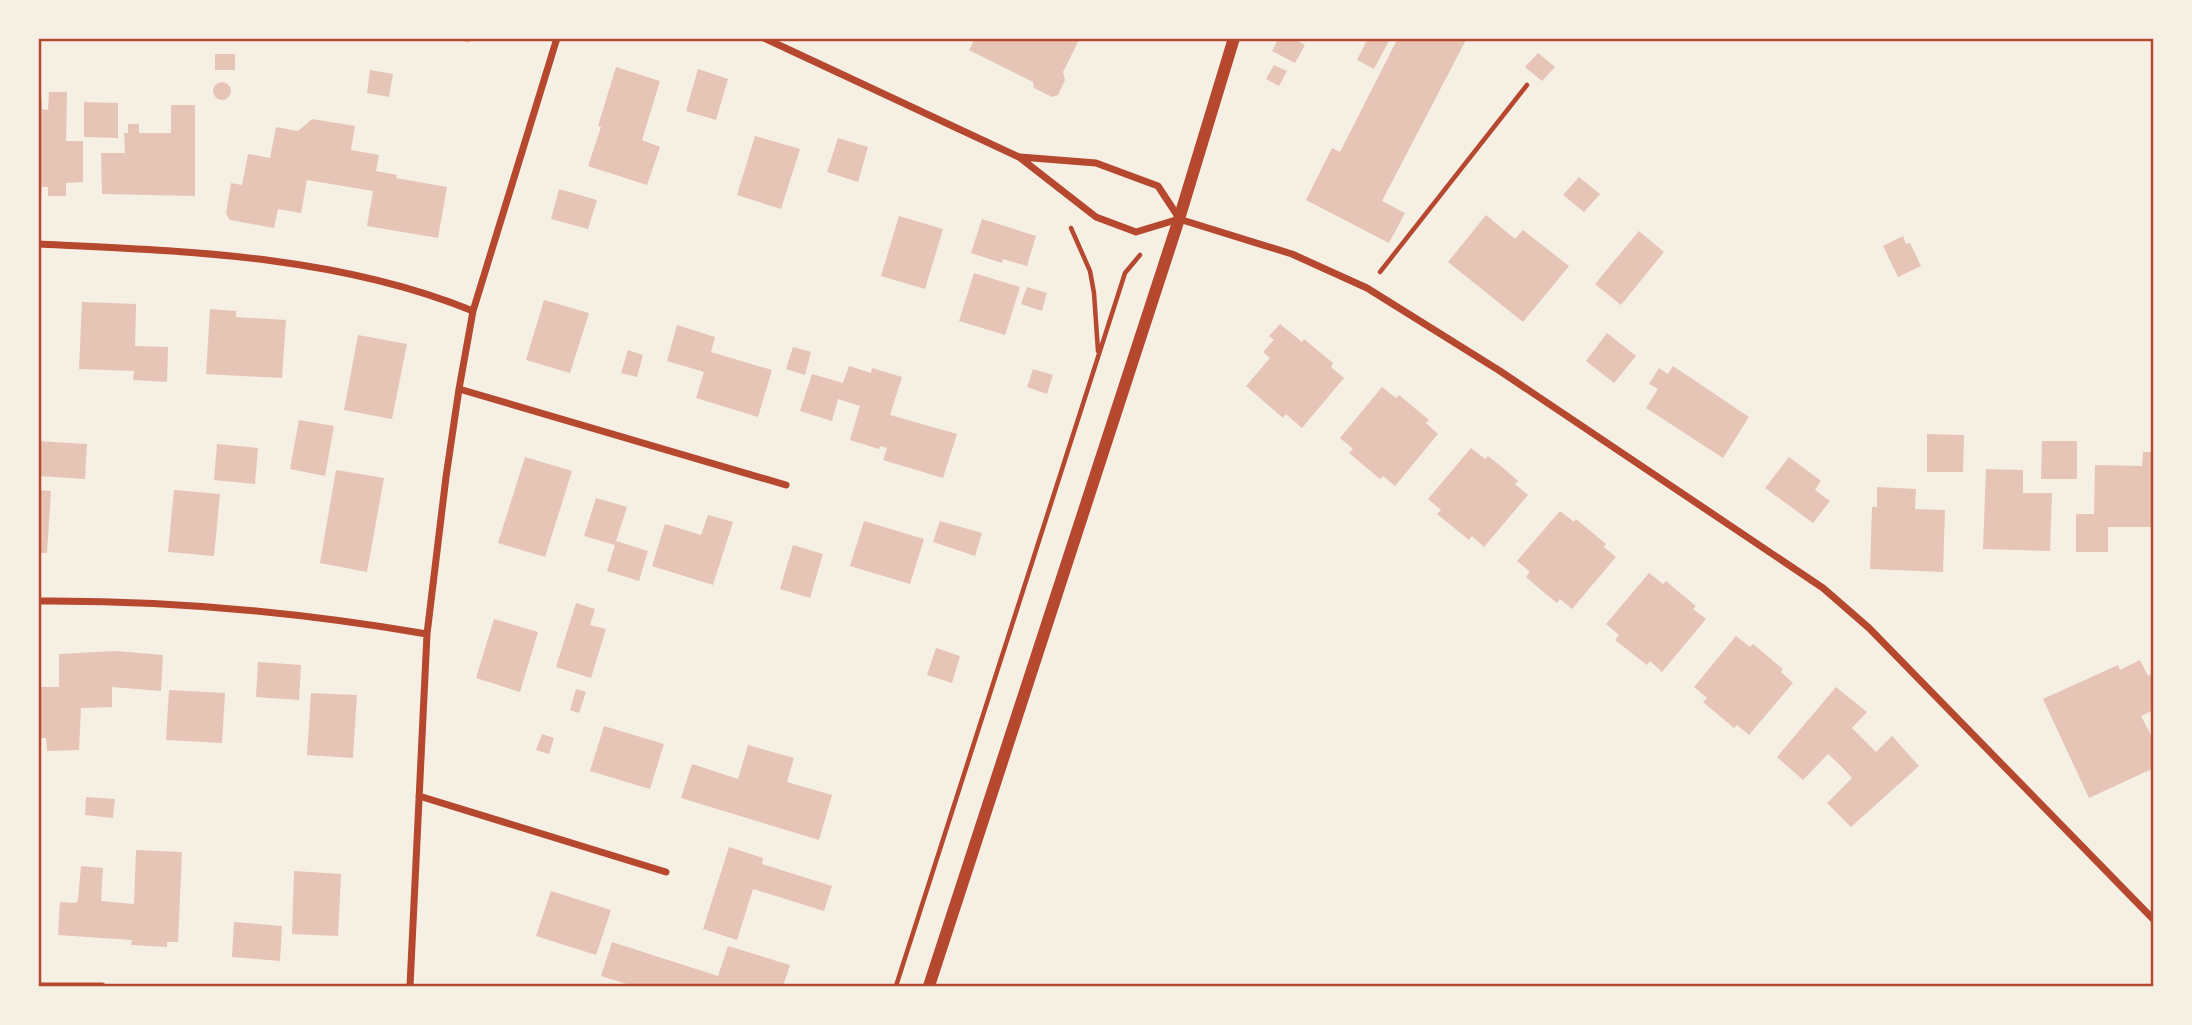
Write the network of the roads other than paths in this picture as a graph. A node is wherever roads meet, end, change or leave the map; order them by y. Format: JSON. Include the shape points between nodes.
{"nodes":[{"id":1,"x":556,"y":38,"type":"edge"},
{"id":2,"x":764,"y":38,"type":"edge"},
{"id":3,"x":1234,"y":38,"type":"edge"},
{"id":4,"x":1019,"y":157,"type":"junction"},
{"id":5,"x":1180,"y":219,"type":"junction"},
{"id":6,"x":38,"y":244,"type":"edge"},
{"id":7,"x":472,"y":311,"type":"junction"},
{"id":8,"x":460,"y":389,"type":"junction"},
{"id":9,"x":786,"y":485,"type":"dead end"},
{"id":10,"x":38,"y":601,"type":"edge"},
{"id":11,"x":427,"y":634,"type":"junction"},
{"id":12,"x":419,"y":796,"type":"junction"},
{"id":13,"x":666,"y":872,"type":"dead end"},
{"id":14,"x":2154,"y":920,"type":"edge"},
{"id":15,"x":38,"y":986,"type":"edge"},
{"id":16,"x":102,"y":986,"type":"edge"},
{"id":17,"x":410,"y":986,"type":"edge"},
{"id":18,"x":929,"y":986,"type":"edge"}],
"edges":[{"from":1,"to":7,"type":"street"},
{"from":2,"to":4,"type":"street"},
{"from":3,"to":5,"type":"street"},
{"from":4,"to":5,"type":"street","via":[[1096,163],[1158,186]]},
{"from":4,"to":5,"type":"street","via":[[1096,217],[1136,232]]},
{"from":5,"to":14,"type":"street","via":[[1292,254],[1367,288],[1823,588],[1869,628]]},
{"from":5,"to":18,"type":"street"},
{"from":6,"to":7,"type":"street","via":[[166,250],[333,268],[439,297]]},
{"from":7,"to":8,"type":"street"},
{"from":8,"to":9,"type":"street"},
{"from":8,"to":11,"type":"street"},
{"from":10,"to":11,"type":"street","via":[[252,610]]},
{"from":11,"to":12,"type":"street"},
{"from":12,"to":13,"type":"street"},
{"from":12,"to":17,"type":"street"},
{"from":15,"to":16,"type":"street"}]}
